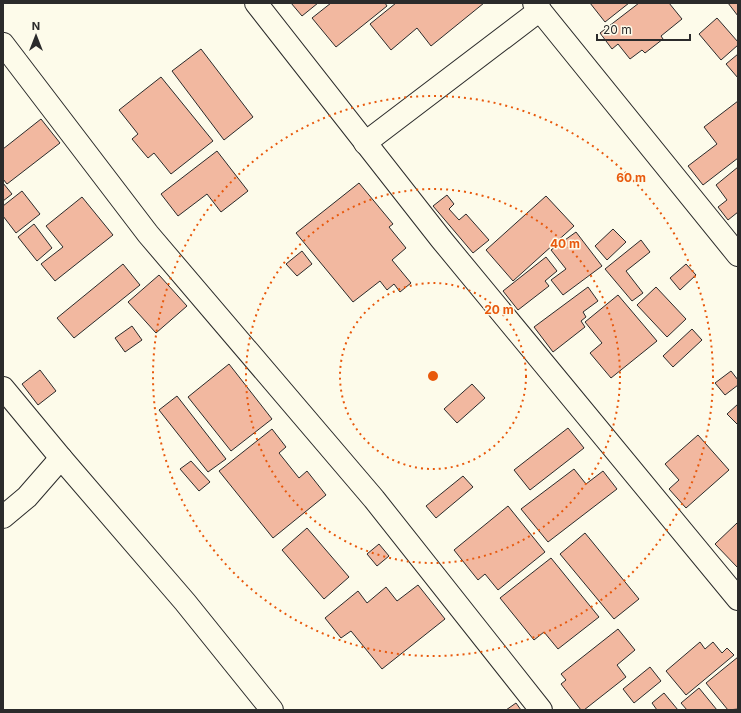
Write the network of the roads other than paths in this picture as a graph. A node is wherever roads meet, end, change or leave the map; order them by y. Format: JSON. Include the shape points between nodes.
{"nodes":[{"id":1,"x":256,"y":3,"type":"edge"},
{"id":2,"x":537,"y":7,"type":"edge"},
{"id":3,"x":3,"y":44,"type":"edge"},
{"id":4,"x":365,"y":143,"type":"junction"},
{"id":5,"x":738,"y":255,"type":"edge"},
{"id":6,"x":3,"y":388,"type":"edge"},
{"id":7,"x":61,"y":458,"type":"junction"},
{"id":8,"x":3,"y":517,"type":"edge"},
{"id":9,"x":738,"y":599,"type":"edge"},
{"id":10,"x":272,"y":710,"type":"edge"},
{"id":11,"x":541,"y":710,"type":"edge"}],
"edges":[{"from":1,"to":4,"type":"street"},
{"from":2,"to":4,"type":"street"},
{"from":2,"to":5,"type":"street"},
{"from":3,"to":11,"type":"street","via":[[148,234],[374,499]]},
{"from":4,"to":9,"type":"street"},
{"from":6,"to":7,"type":"street"},
{"from":7,"to":8,"type":"street","via":[[27,497]]},
{"from":7,"to":10,"type":"street","via":[[185,602]]}]}
